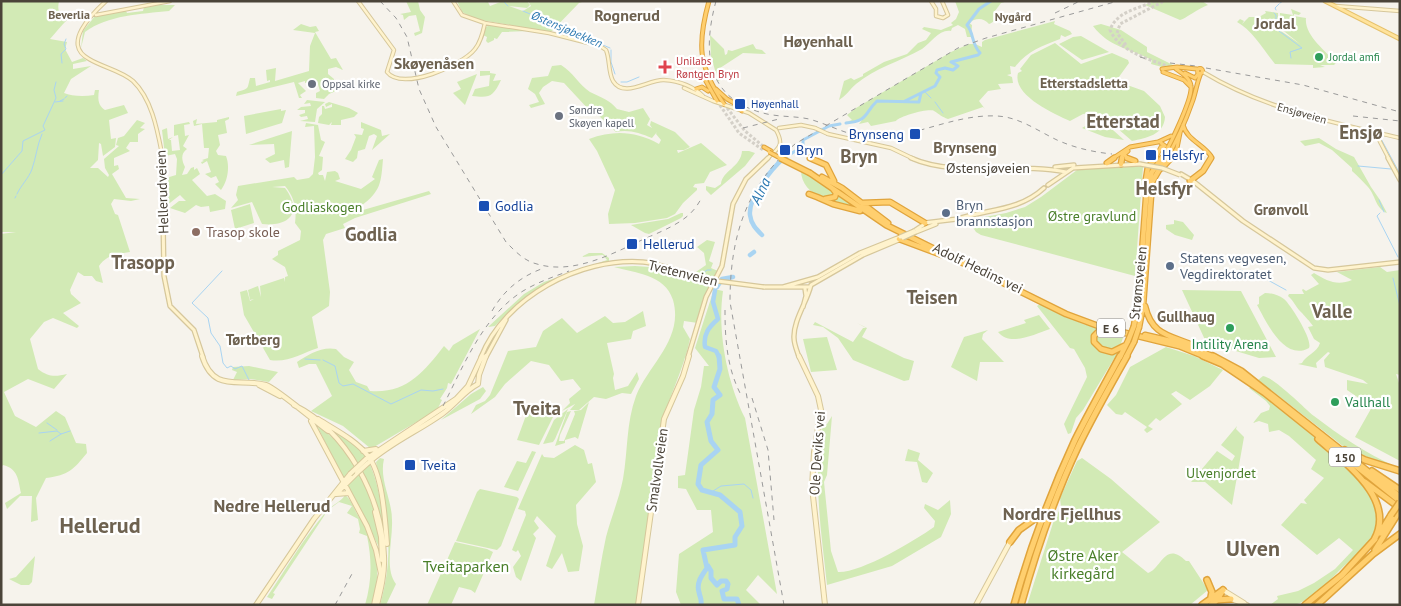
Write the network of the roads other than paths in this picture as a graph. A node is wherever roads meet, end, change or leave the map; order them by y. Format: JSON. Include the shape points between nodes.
{"nodes":[{"id":1,"x":106,"y":1,"type":"edge"},
{"id":2,"x":170,"y":1,"type":"edge"},
{"id":3,"x":358,"y":1,"type":"edge"},
{"id":4,"x":453,"y":1,"type":"edge"},
{"id":5,"x":708,"y":1,"type":"edge"},
{"id":6,"x":931,"y":1,"type":"edge"},
{"id":7,"x":942,"y":1,"type":"edge"},
{"id":8,"x":1326,"y":1,"type":"edge"},
{"id":9,"x":1337,"y":6,"type":"junction"},
{"id":10,"x":1400,"y":11,"type":"edge"},
{"id":11,"x":95,"y":14,"type":"junction"},
{"id":12,"x":487,"y":24,"type":"junction"},
{"id":13,"x":1400,"y":39,"type":"edge"},
{"id":14,"x":1176,"y":69,"type":"junction"},
{"id":15,"x":1164,"y":70,"type":"junction"},
{"id":16,"x":1183,"y":72,"type":"junction"},
{"id":17,"x":1200,"y":72,"type":"junction"},
{"id":18,"x":703,"y":78,"type":"junction"},
{"id":19,"x":710,"y":85,"type":"junction"},
{"id":20,"x":692,"y":89,"type":"junction"},
{"id":21,"x":1194,"y":89,"type":"junction"},
{"id":22,"x":1190,"y":102,"type":"junction"},
{"id":23,"x":724,"y":104,"type":"tunnel mouth"},
{"id":24,"x":742,"y":111,"type":"junction"},
{"id":25,"x":1182,"y":123,"type":"junction"},
{"id":26,"x":778,"y":129,"type":"junction"},
{"id":27,"x":1178,"y":129,"type":"junction"},
{"id":28,"x":1375,"y":132,"type":"junction"},
{"id":29,"x":1400,"y":138,"type":"edge"},
{"id":30,"x":1180,"y":140,"type":"junction"},
{"id":31,"x":1194,"y":141,"type":"junction"},
{"id":32,"x":1160,"y":145,"type":"junction"},
{"id":33,"x":764,"y":148,"type":"tunnel mouth"},
{"id":34,"x":1124,"y":153,"type":"junction"},
{"id":35,"x":1117,"y":154,"type":"junction"},
{"id":36,"x":1162,"y":157,"type":"junction"},
{"id":37,"x":810,"y":158,"type":"dead end"},
{"id":38,"x":1135,"y":161,"type":"junction"},
{"id":39,"x":1120,"y":162,"type":"junction"},
{"id":40,"x":1107,"y":163,"type":"junction"},
{"id":41,"x":1140,"y":163,"type":"junction"},
{"id":42,"x":1061,"y":169,"type":"junction"},
{"id":43,"x":1067,"y":171,"type":"junction"},
{"id":44,"x":811,"y":172,"type":"junction"},
{"id":45,"x":1156,"y":173,"type":"junction"},
{"id":46,"x":822,"y":177,"type":"junction"},
{"id":47,"x":1400,"y":180,"type":"edge"},
{"id":48,"x":1192,"y":181,"type":"junction"},
{"id":49,"x":829,"y":184,"type":"junction"},
{"id":50,"x":1048,"y":185,"type":"junction"},
{"id":51,"x":842,"y":188,"type":"junction"},
{"id":52,"x":1146,"y":193,"type":"junction"},
{"id":53,"x":809,"y":194,"type":"dead end"},
{"id":54,"x":816,"y":197,"type":"junction"},
{"id":55,"x":857,"y":200,"type":"junction"},
{"id":56,"x":880,"y":202,"type":"junction"},
{"id":57,"x":877,"y":215,"type":"junction"},
{"id":58,"x":885,"y":223,"type":"junction"},
{"id":59,"x":925,"y":225,"type":"junction"},
{"id":60,"x":901,"y":238,"type":"junction"},
{"id":61,"x":1400,"y":262,"type":"edge"},
{"id":62,"x":964,"y":263,"type":"junction"},
{"id":63,"x":807,"y":280,"type":"junction"},
{"id":64,"x":800,"y":282,"type":"junction"},
{"id":65,"x":811,"y":286,"type":"junction"},
{"id":66,"x":783,"y":287,"type":"junction"},
{"id":67,"x":803,"y":288,"type":"junction"},
{"id":68,"x":1144,"y":294,"type":"junction"},
{"id":69,"x":803,"y":307,"type":"junction"},
{"id":70,"x":508,"y":317,"type":"junction"},
{"id":71,"x":1137,"y":326,"type":"junction"},
{"id":72,"x":1125,"y":334,"type":"junction"},
{"id":73,"x":1130,"y":342,"type":"junction"},
{"id":74,"x":1207,"y":353,"type":"junction"},
{"id":75,"x":478,"y":379,"type":"junction"},
{"id":76,"x":471,"y":381,"type":"junction"},
{"id":77,"x":475,"y":386,"type":"junction"},
{"id":78,"x":1289,"y":413,"type":"junction"},
{"id":79,"x":312,"y":418,"type":"junction"},
{"id":80,"x":1336,"y":445,"type":"junction"},
{"id":81,"x":378,"y":449,"type":"junction"},
{"id":82,"x":367,"y":457,"type":"junction"},
{"id":83,"x":1360,"y":464,"type":"junction"},
{"id":84,"x":1400,"y":471,"type":"edge"},
{"id":85,"x":1356,"y":475,"type":"junction"},
{"id":86,"x":345,"y":482,"type":"junction"},
{"id":87,"x":1400,"y":490,"type":"edge"},
{"id":88,"x":349,"y":493,"type":"junction"},
{"id":89,"x":371,"y":494,"type":"junction"},
{"id":90,"x":333,"y":496,"type":"junction"},
{"id":91,"x":1400,"y":497,"type":"edge"},
{"id":92,"x":1400,"y":501,"type":"edge"},
{"id":93,"x":1400,"y":509,"type":"edge"},
{"id":94,"x":1046,"y":514,"type":"junction"},
{"id":95,"x":1393,"y":516,"type":"junction"},
{"id":96,"x":1400,"y":534,"type":"edge"},
{"id":97,"x":1374,"y":540,"type":"junction"},
{"id":98,"x":1010,"y":542,"type":"joint"},
{"id":99,"x":1373,"y":554,"type":"junction"},
{"id":100,"x":385,"y":562,"type":"junction"},
{"id":101,"x":381,"y":574,"type":"junction"},
{"id":102,"x":1207,"y":580,"type":"dead end"},
{"id":103,"x":1223,"y":590,"type":"joint"},
{"id":104,"x":1231,"y":599,"type":"joint"},
{"id":105,"x":1213,"y":601,"type":"edge"},
{"id":106,"x":1245,"y":604,"type":"edge"},
{"id":107,"x":256,"y":605,"type":"edge"},
{"id":108,"x":376,"y":605,"type":"edge"},
{"id":109,"x":638,"y":605,"type":"edge"},
{"id":110,"x":825,"y":605,"type":"edge"},
{"id":111,"x":976,"y":605,"type":"edge"},
{"id":112,"x":1014,"y":605,"type":"edge"},
{"id":113,"x":1021,"y":605,"type":"edge"},
{"id":114,"x":1202,"y":605,"type":"edge"},
{"id":115,"x":1305,"y":605,"type":"edge"},
{"id":116,"x":1317,"y":605,"type":"edge"}],
"edges":[{"from":1,"to":11,"type":"main road","name":"Hellerudveien"},
{"from":2,"to":11,"type":"main road"},
{"from":3,"to":12,"type":"main road","via":[[394,50],[387,72],[392,77],[426,75],[456,64],[475,49]]},
{"from":4,"to":12,"type":"main road","via":[[462,14]]},
{"from":5,"to":18,"type":"highway","via":[[699,44]]},
{"from":5,"to":19,"type":"highway","via":[[701,59]]},
{"from":6,"to":7,"type":"main road","via":[[936,16],[943,18],[948,15]]},
{"from":8,"to":9,"type":"main road"},
{"from":9,"to":10,"type":"main road"},
{"from":9,"to":13,"type":"main road"},
{"from":11,"to":79,"type":"main road","name":"Hellerudveien","via":[[78,36],[80,51],[90,60],[122,73],[137,85],[157,129],[163,164],[165,285],[169,304],[195,332],[210,374],[226,382],[257,383],[269,388]]},
{"from":12,"to":20,"type":"main road","via":[[576,38],[602,47],[607,51],[613,81],[622,88],[637,88],[657,80]]},
{"from":14,"to":15,"type":"highway"},
{"from":14,"to":15,"type":"highway","via":[[1180,74],[1177,76]]},
{"from":14,"to":16,"type":"highway"},
{"from":14,"to":17,"type":"highway"},
{"from":14,"to":21,"type":"highway"},
{"from":15,"to":21,"type":"highway"},
{"from":16,"to":17,"type":"highway","via":[[1195,78]]},
{"from":16,"to":21,"type":"highway"},
{"from":17,"to":21,"type":"highway","number":"E 6"},
{"from":17,"to":28,"type":"main road","name":"Ensjøveien","via":[[1285,108]]},
{"from":18,"to":20,"type":"highway"},
{"from":18,"to":20,"type":"highway","via":[[716,100],[705,88]]},
{"from":19,"to":23,"type":"highway"},
{"from":19,"to":24,"type":"highway","via":[[743,108]]},
{"from":20,"to":24,"type":"main road"},
{"from":21,"to":22,"type":"highway","number":"E 6"},
{"from":22,"to":25,"type":"highway","name":"Strømsveien","number":"E 6"},
{"from":22,"to":27,"type":"highway","name":"Strømsveien","number":"E 6"},
{"from":24,"to":26,"type":"main road"},
{"from":25,"to":27,"type":"highway","name":"Strømsveien","number":"E 6"},
{"from":25,"to":31,"type":"highway","via":[[1184,133]]},
{"from":26,"to":42,"type":"main road","name":"Østensjøveien","bridge":true,"via":[[805,125],[828,134],[888,147],[936,167]]},
{"from":26,"to":109,"type":"main road","name":"Smalvollveien","via":[[780,146],[746,179],[734,203],[723,262],[706,297],[683,376],[661,430]]},
{"from":27,"to":30,"type":"highway"},
{"from":27,"to":32,"type":"highway"},
{"from":27,"to":36,"type":"highway","name":"Strømsveien","number":"E 6"},
{"from":27,"to":45,"type":"highway","name":"Strømsveien","number":"E 6","via":[[1172,149]]},
{"from":28,"to":29,"type":"main road","name":"Ensjøveien"},
{"from":28,"to":47,"type":"main road"},
{"from":30,"to":31,"type":"highway"},
{"from":30,"to":45,"type":"highway","via":[[1168,162]]},
{"from":31,"to":48,"type":"highway","via":[[1211,156],[1209,163]]},
{"from":32,"to":34,"type":"highway","via":[[1140,146]]},
{"from":32,"to":35,"type":"highway","via":[[1134,146]]},
{"from":32,"to":36,"type":"highway","via":[[1164,151]]},
{"from":32,"to":52,"type":"highway","via":[[1160,152],[1146,171]]},
{"from":33,"to":44,"type":"highway","name":"Adolf Hedins vei","number":"E 6","bridge":true},
{"from":34,"to":38,"type":"highway"},
{"from":34,"to":39,"type":"highway"},
{"from":35,"to":39,"type":"highway"},
{"from":35,"to":40,"type":"highway"},
{"from":36,"to":52,"type":"highway","name":"Strømsveien","number":"E 6","via":[[1150,176]]},
{"from":37,"to":51,"type":"highway","number":"E 6","via":[[825,164]]},
{"from":38,"to":39,"type":"main road","name":"Østensjøveien"},
{"from":38,"to":41,"type":"main road","name":"Østensjøveien"},
{"from":39,"to":40,"type":"main road","name":"Østensjøveien"},
{"from":39,"to":41,"type":"main road","name":"Østensjøveien"},
{"from":39,"to":43,"type":"main road","name":"Østensjøveien","via":[[1080,166]]},
{"from":40,"to":42,"type":"main road","name":"Østensjøveien"},
{"from":41,"to":48,"type":"main road","name":"Østensjøveien","bridge":true,"via":[[1180,174]]},
{"from":42,"to":43,"type":"main road","name":"Østensjøveien"},
{"from":42,"to":50,"type":"main road","name":"Tvetenveien","via":[[1061,175]]},
{"from":43,"to":50,"type":"main road","name":"Tvetenveien"},
{"from":44,"to":46,"type":"highway","name":"Adolf Hedins vei","number":"E 6"},
{"from":44,"to":49,"type":"highway","name":"Adolf Hedins vei","number":"E 6"},
{"from":45,"to":68,"type":"highway","name":"Strømsveien","number":"E 6","via":[[1150,194]]},
{"from":46,"to":51,"type":"highway","number":"E 6"},
{"from":46,"to":58,"type":"highway","name":"Adolf Hedins vei","number":"E 6"},
{"from":48,"to":61,"type":"main road","name":"Østensjøveien","via":[[1225,211],[1304,263],[1332,270]]},
{"from":49,"to":54,"type":"highway","via":[[836,192],[835,197]]},
{"from":49,"to":58,"type":"highway","name":"Adolf Hedins vei","number":"E 6"},
{"from":50,"to":59,"type":"main road","name":"Tvetenveien","via":[[1010,209]]},
{"from":51,"to":55,"type":"highway","number":"E 6"},
{"from":52,"to":71,"type":"highway","name":"Strømsveien","number":"E 6"},
{"from":53,"to":54,"type":"highway","number":"E 6"},
{"from":54,"to":58,"type":"highway","number":"E 6","via":[[855,209]]},
{"from":55,"to":56,"type":"highway","via":[[868,204]]},
{"from":55,"to":57,"type":"highway","number":"E 6"},
{"from":56,"to":57,"type":"highway","via":[[874,208]]},
{"from":56,"to":59,"type":"highway","via":[[895,205]]},
{"from":57,"to":58,"type":"highway"},
{"from":58,"to":62,"type":"highway","name":"Adolf Hedins vei","number":"E 6"},
{"from":58,"to":74,"type":"highway","name":"Adolf Hedins vei","number":"E 6","via":[[1079,317]]},
{"from":59,"to":60,"type":"main road","name":"Tvetenveien","bridge":true},
{"from":60,"to":62,"type":"highway","number":"E 6"},
{"from":60,"to":63,"type":"main road","name":"Tvetenveien","via":[[860,253]]},
{"from":60,"to":65,"type":"main road","name":"Tvetenveien","via":[[858,258]]},
{"from":62,"to":72,"type":"highway","name":"Adolf Hedins vei","number":"E 6","via":[[1066,314]]},
{"from":63,"to":64,"type":"main road","name":"Tvetenveien"},
{"from":63,"to":65,"type":"main road"},
{"from":64,"to":66,"type":"main road","name":"Tvetenveien"},
{"from":64,"to":67,"type":"main road"},
{"from":65,"to":67,"type":"main road","name":"Tvetenveien"},
{"from":65,"to":69,"type":"main road","name":"Ole Deviks vei"},
{"from":66,"to":67,"type":"main road","name":"Tvetenveien"},
{"from":66,"to":70,"type":"main road","name":"Tvetenveien","bridge":true,"via":[[702,279],[651,263],[611,264],[552,284],[529,298]]},
{"from":67,"to":69,"type":"main road","name":"Ole Deviks vei","via":[[806,294]]},
{"from":68,"to":71,"type":"highway","name":"Strømsveien","number":"E 6"},
{"from":68,"to":74,"type":"highway","number":"E 6","via":[[1147,317],[1152,326]]},
{"from":69,"to":110,"type":"main road","name":"Ole Deviks vei","via":[[796,326],[795,344],[820,406],[812,487]]},
{"from":70,"to":75,"type":"main road","name":"Tvetenveien","via":[[489,349]]},
{"from":70,"to":76,"type":"main road","name":"Tvetenveien","via":[[490,338]]},
{"from":71,"to":73,"type":"highway","name":"Strømsveien","number":"E 6","bridge":true},
{"from":72,"to":73,"type":"highway","number":"E 6","via":[[1101,332],[1095,334],[1093,340],[1099,348],[1109,352],[1118,351]]},
{"from":72,"to":78,"type":"highway","name":"Adolf Hedins vei","number":"E 6","via":[[1198,353],[1238,373]]},
{"from":73,"to":94,"type":"highway","name":"Strømsveien","number":"E 6","via":[[1076,438]]},
{"from":74,"to":80,"type":"highway","number":"E 6","via":[[1251,378]]},
{"from":75,"to":76,"type":"main road"},
{"from":75,"to":77,"type":"main road","name":"Tvetenveien"},
{"from":76,"to":77,"type":"main road"},
{"from":76,"to":81,"type":"main road","name":"Tvetenveien","via":[[442,410]]},
{"from":77,"to":82,"type":"main road","name":"Tvetenveien","via":[[445,412]]},
{"from":78,"to":85,"type":"highway","number":"E 6"},
{"from":78,"to":92,"type":"highway","number":"150"},
{"from":79,"to":82,"type":"main road","via":[[335,429]]},
{"from":79,"to":86,"type":"main road"},
{"from":79,"to":89,"type":"main road","via":[[352,458]]},
{"from":80,"to":83,"type":"highway","number":"150"},
{"from":80,"to":84,"type":"highway","number":"150","via":[[1361,458]]},
{"from":81,"to":82,"type":"main road","name":"Tvetenveien"},
{"from":81,"to":82,"type":"main road"},
{"from":82,"to":86,"type":"main road","name":"Tvetenveien","bridge":true},
{"from":82,"to":100,"type":"main road","via":[[385,523]]},
{"from":83,"to":87,"type":"highway"},
{"from":83,"to":91,"type":"highway","number":"150"},
{"from":85,"to":93,"type":"highway"},
{"from":85,"to":97,"type":"highway","number":"E 6","via":[[1380,509],[1381,522]]},
{"from":86,"to":88,"type":"main road"},
{"from":86,"to":90,"type":"main road","name":"Tvetenveien"},
{"from":88,"to":90,"type":"main road"},
{"from":88,"to":101,"type":"main road","via":[[377,545]]},
{"from":89,"to":100,"type":"main road","via":[[382,524]]},
{"from":89,"to":101,"type":"main road","via":[[381,537]]},
{"from":90,"to":107,"type":"main road","name":"Tvetenveien"},
{"from":92,"to":95,"type":"highway","number":"E 6","bridge":true},
{"from":93,"to":95,"type":"highway","number":"E 6"},
{"from":94,"to":98,"type":"highway","via":[[1018,532]]},
{"from":94,"to":112,"type":"highway","number":"E 6","via":[[1030,547]]},
{"from":94,"to":113,"type":"highway","number":"E 6"},
{"from":95,"to":97,"type":"highway","number":"E 6"},
{"from":95,"to":99,"type":"highway","number":"E 6"},
{"from":96,"to":99,"type":"highway","number":"E 6"},
{"from":97,"to":115,"type":"highway","number":"E 6","via":[[1342,575]]},
{"from":98,"to":111,"type":"main road"},
{"from":99,"to":116,"type":"highway","number":"E 6"},
{"from":100,"to":108,"type":"main road"},
{"from":101,"to":108,"type":"main road"},
{"from":102,"to":105,"type":"highway"},
{"from":103,"to":105,"type":"highway"},
{"from":103,"to":106,"type":"main road"},
{"from":104,"to":105,"type":"highway"},
{"from":104,"to":106,"type":"main road"},
{"from":105,"to":114,"type":"highway"}]}
